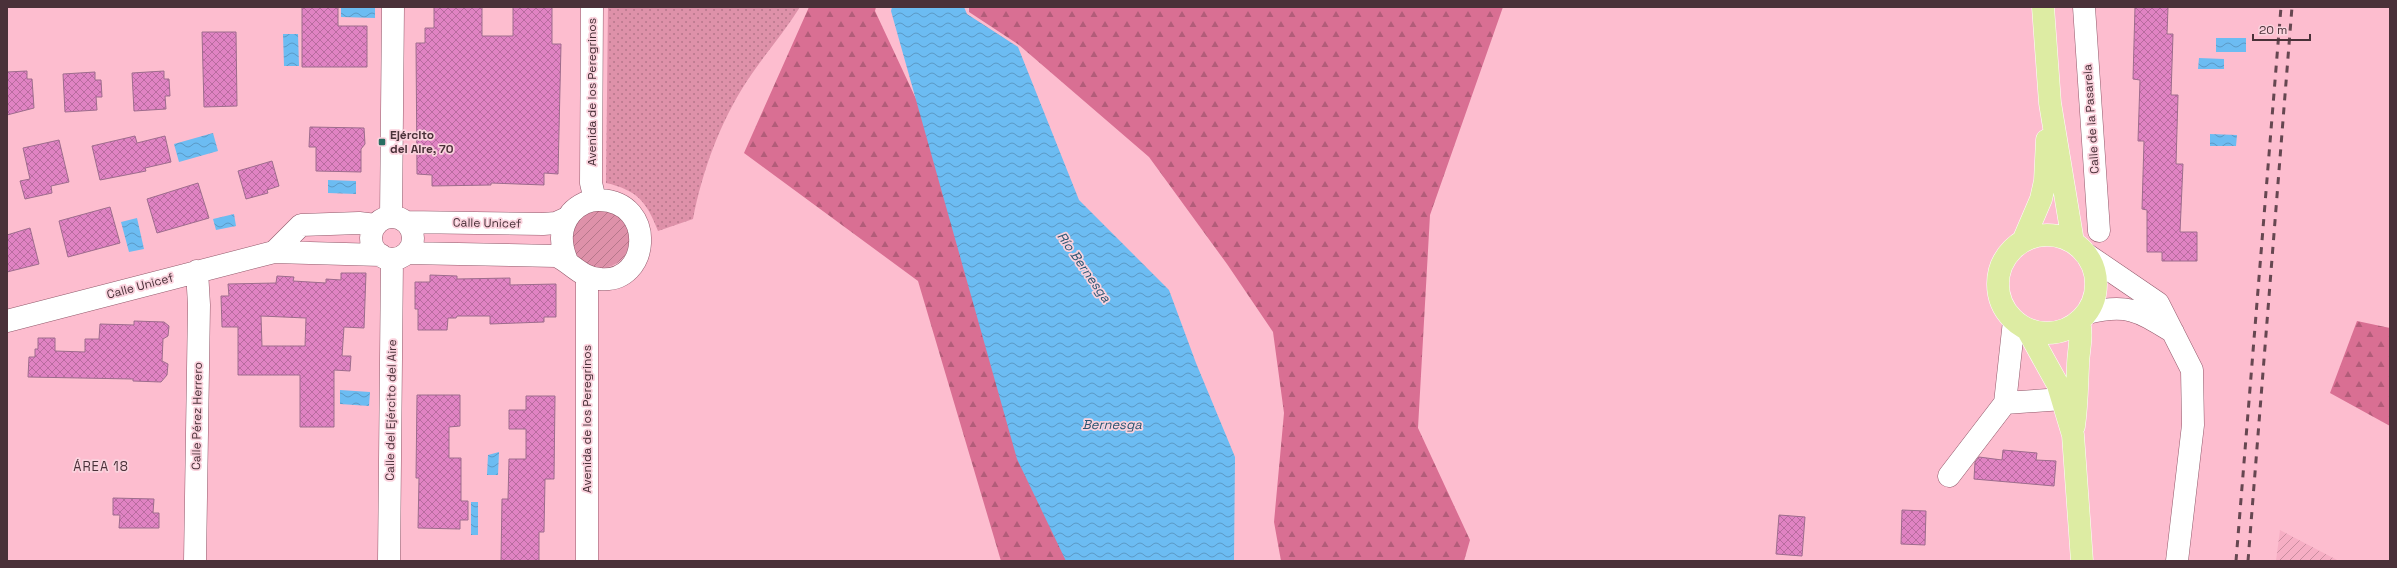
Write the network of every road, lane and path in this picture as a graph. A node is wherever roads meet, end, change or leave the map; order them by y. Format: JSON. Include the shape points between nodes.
{"nodes":[{"id":1,"x":393,"y":7,"type":"edge"},
{"id":2,"x":592,"y":7,"type":"edge"},
{"id":3,"x":2044,"y":7,"type":"edge"},
{"id":4,"x":2084,"y":7,"type":"edge"},
{"id":5,"x":2050,"y":103,"type":"junction"},
{"id":6,"x":595,"y":200,"type":"junction"},
{"id":7,"x":567,"y":218,"type":"junction"},
{"id":8,"x":391,"y":221,"type":"junction"},
{"id":9,"x":2099,"y":231,"type":"dead end"},
{"id":10,"x":2023,"y":241,"type":"junction"},
{"id":11,"x":2080,"y":248,"type":"junction"},
{"id":12,"x":274,"y":252,"type":"junction"},
{"id":13,"x":393,"y":256,"type":"junction"},
{"id":14,"x":568,"y":261,"type":"junction"},
{"id":15,"x":197,"y":271,"type":"junction"},
{"id":16,"x":587,"y":277,"type":"junction"},
{"id":17,"x":2083,"y":317,"type":"junction"},
{"id":18,"x":7,"y":321,"type":"edge"},
{"id":19,"x":2021,"y":325,"type":"junction"},
{"id":20,"x":2175,"y":333,"type":"junction"},
{"id":21,"x":2063,"y":399,"type":"junction"},
{"id":22,"x":2005,"y":403,"type":"junction"},
{"id":23,"x":2073,"y":435,"type":"junction"},
{"id":24,"x":1949,"y":476,"type":"dead end"},
{"id":25,"x":195,"y":561,"type":"edge"},
{"id":26,"x":389,"y":561,"type":"edge"},
{"id":27,"x":587,"y":561,"type":"edge"},
{"id":28,"x":2082,"y":561,"type":"edge"},
{"id":29,"x":2177,"y":561,"type":"edge"}],
"edges":[{"from":1,"to":8,"type":"street"},
{"from":2,"to":6,"type":"street","name":"Avenida de los Peregrinos","via":[[591,183]]},
{"from":3,"to":5,"type":"main road"},
{"from":4,"to":9,"type":"street","name":"Calle de la Pasarela"},
{"from":5,"to":10,"type":"main road","via":[[2045,181],[2041,199]]},
{"from":5,"to":11,"type":"main road"},
{"from":6,"to":7,"type":"street","via":[[574,209]]},
{"from":6,"to":16,"type":"street","via":[[610,200],[629,211],[640,229],[641,244],[637,258],[628,269],[616,277],[602,280]]},
{"from":7,"to":8,"type":"street","name":"Calle Unicef","via":[[556,223],[543,224]]},
{"from":7,"to":14,"type":"street","via":[[562,232],[562,247]]},
{"from":8,"to":12,"type":"street","name":"Calle Unicef","via":[[301,225]]},
{"from":8,"to":13,"type":"street","via":[[372,238],[375,250]]},
{"from":8,"to":13,"type":"street","via":[[413,233],[412,247]]},
{"from":10,"to":11,"type":"main road","via":[[2036,236],[2050,235]]},
{"from":10,"to":19,"type":"main road","via":[[2008,255],[1999,274],[1998,289],[2001,303]]},
{"from":11,"to":17,"type":"main road","via":[[2095,273],[2097,283],[2096,294]]},
{"from":11,"to":20,"type":"street","via":[[2158,303]]},
{"from":12,"to":13,"type":"street","name":"Calle Unicef"},
{"from":12,"to":15,"type":"street","name":"Calle Unicef"},
{"from":13,"to":14,"type":"street","name":"Calle Unicef","via":[[543,255],[556,256]]},
{"from":13,"to":26,"type":"street","name":"Calle del Ejército del Aire"},
{"from":14,"to":16,"type":"street","via":[[576,271]]},
{"from":15,"to":18,"type":"street","name":"Calle Unicef"},
{"from":15,"to":25,"type":"street","name":"Calle Pérez Herrero"},
{"from":16,"to":27,"type":"street","name":"Avenida de los Peregrinos"},
{"from":17,"to":19,"type":"main road","via":[[2060,332],[2049,333]]},
{"from":17,"to":20,"type":"street","via":[[2107,308],[2124,308],[2145,315]]},
{"from":17,"to":23,"type":"main road"},
{"from":19,"to":21,"type":"main road","via":[[2058,385]]},
{"from":19,"to":22,"type":"street"},
{"from":20,"to":29,"type":"street","via":[[2192,370],[2193,425]]},
{"from":21,"to":22,"type":"street"},
{"from":21,"to":23,"type":"main road"},
{"from":22,"to":24,"type":"street"},
{"from":23,"to":28,"type":"main road"}]}
